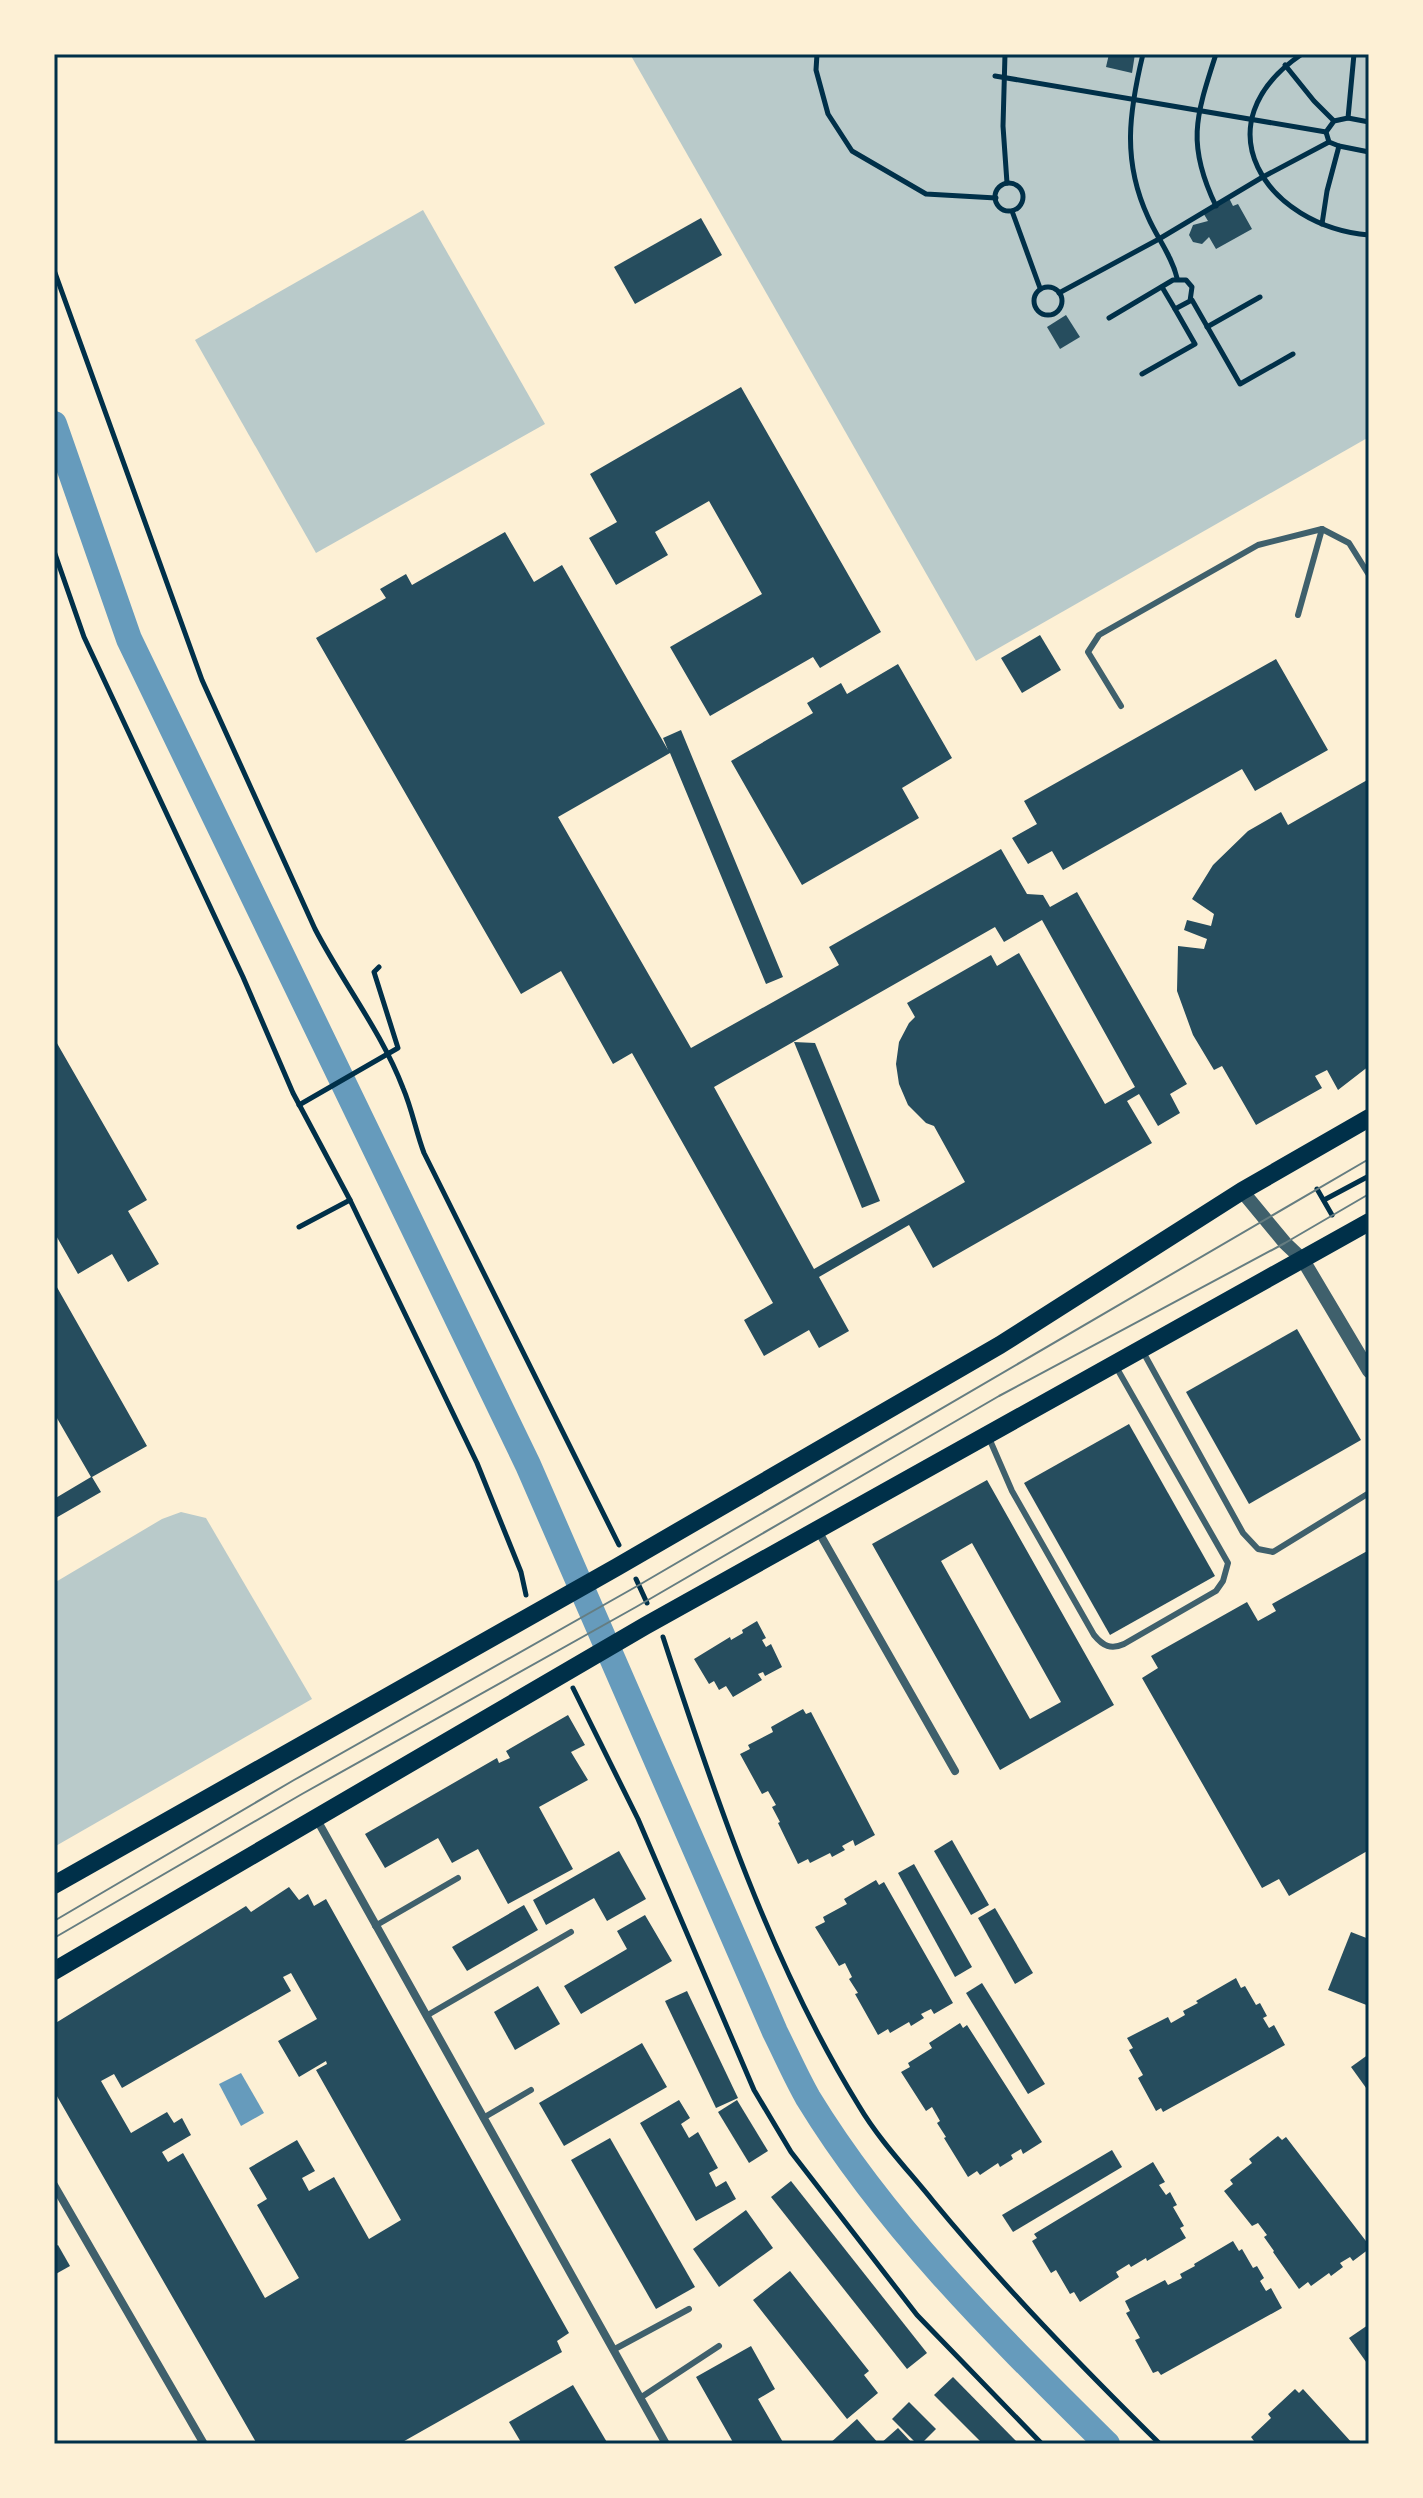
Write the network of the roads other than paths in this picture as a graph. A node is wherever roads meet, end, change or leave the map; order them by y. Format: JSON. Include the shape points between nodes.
{"nodes":[{"id":1,"x":1322,"y":529,"type":"junction"},
{"id":2,"x":1369,"y":575,"type":"edge"},
{"id":3,"x":1298,"y":615,"type":"dead end"},
{"id":4,"x":1121,"y":706,"type":"dead end"},
{"id":5,"x":1369,"y":1118,"type":"edge"},
{"id":6,"x":1242,"y":1191,"type":"junction"},
{"id":7,"x":1369,"y":1222,"type":"edge"},
{"id":8,"x":1303,"y":1260,"type":"junction"},
{"id":9,"x":1142,"y":1350,"type":"junction"},
{"id":10,"x":1115,"y":1365,"type":"junction"},
{"id":11,"x":1369,"y":1371,"type":"edge"},
{"id":12,"x":987,"y":1434,"type":"junction"},
{"id":13,"x":1369,"y":1493,"type":"edge"},
{"id":14,"x":817,"y":1529,"type":"junction"},
{"id":15,"x":955,"y":1771,"type":"dead end"},
{"id":16,"x":316,"y":1818,"type":"junction"},
{"id":17,"x":458,"y":1878,"type":"dead end"},
{"id":18,"x":54,"y":1885,"type":"edge"},
{"id":19,"x":375,"y":1926,"type":"junction"},
{"id":20,"x":571,"y":1932,"type":"dead end"},
{"id":21,"x":54,"y":1971,"type":"edge"},
{"id":22,"x":426,"y":2016,"type":"junction"},
{"id":23,"x":531,"y":2090,"type":"dead end"},
{"id":24,"x":483,"y":2118,"type":"junction"},
{"id":25,"x":54,"y":2185,"type":"edge"},
{"id":26,"x":689,"y":2309,"type":"dead end"},
{"id":27,"x":719,"y":2346,"type":"dead end"},
{"id":28,"x":613,"y":2350,"type":"junction"},
{"id":29,"x":640,"y":2398,"type":"junction"},
{"id":30,"x":204,"y":2444,"type":"edge"},
{"id":31,"x":666,"y":2444,"type":"edge"}],
"edges":[{"from":1,"to":2,"type":"lane","via":[[1349,543]]},
{"from":1,"to":3,"type":"lane"},
{"from":1,"to":4,"type":"lane","via":[[1258,545],[1099,635],[1088,652]]},
{"from":5,"to":6,"type":"main road"},
{"from":6,"to":8,"type":"street"},
{"from":6,"to":18,"type":"main road","via":[[1000,1345]]},
{"from":7,"to":8,"type":"main road"},
{"from":8,"to":9,"type":"main road"},
{"from":8,"to":11,"type":"street"},
{"from":9,"to":10,"type":"main road"},
{"from":9,"to":13,"type":"lane","via":[[1243,1533],[1258,1549],[1273,1552]]},
{"from":10,"to":12,"type":"main road"},
{"from":10,"to":12,"type":"lane","via":[[1228,1563],[1216,1591],[1124,1644],[1109,1647],[1094,1635],[1012,1491]]},
{"from":12,"to":14,"type":"main road"},
{"from":14,"to":15,"type":"street"},
{"from":14,"to":16,"type":"main road"},
{"from":16,"to":19,"type":"street"},
{"from":16,"to":21,"type":"main road"},
{"from":17,"to":19,"type":"lane"},
{"from":19,"to":22,"type":"street"},
{"from":20,"to":22,"type":"lane"},
{"from":22,"to":24,"type":"street"},
{"from":23,"to":24,"type":"lane"},
{"from":24,"to":28,"type":"street"},
{"from":25,"to":30,"type":"street"},
{"from":26,"to":28,"type":"lane"},
{"from":27,"to":29,"type":"lane"},
{"from":28,"to":29,"type":"street"},
{"from":29,"to":31,"type":"street"}]}
